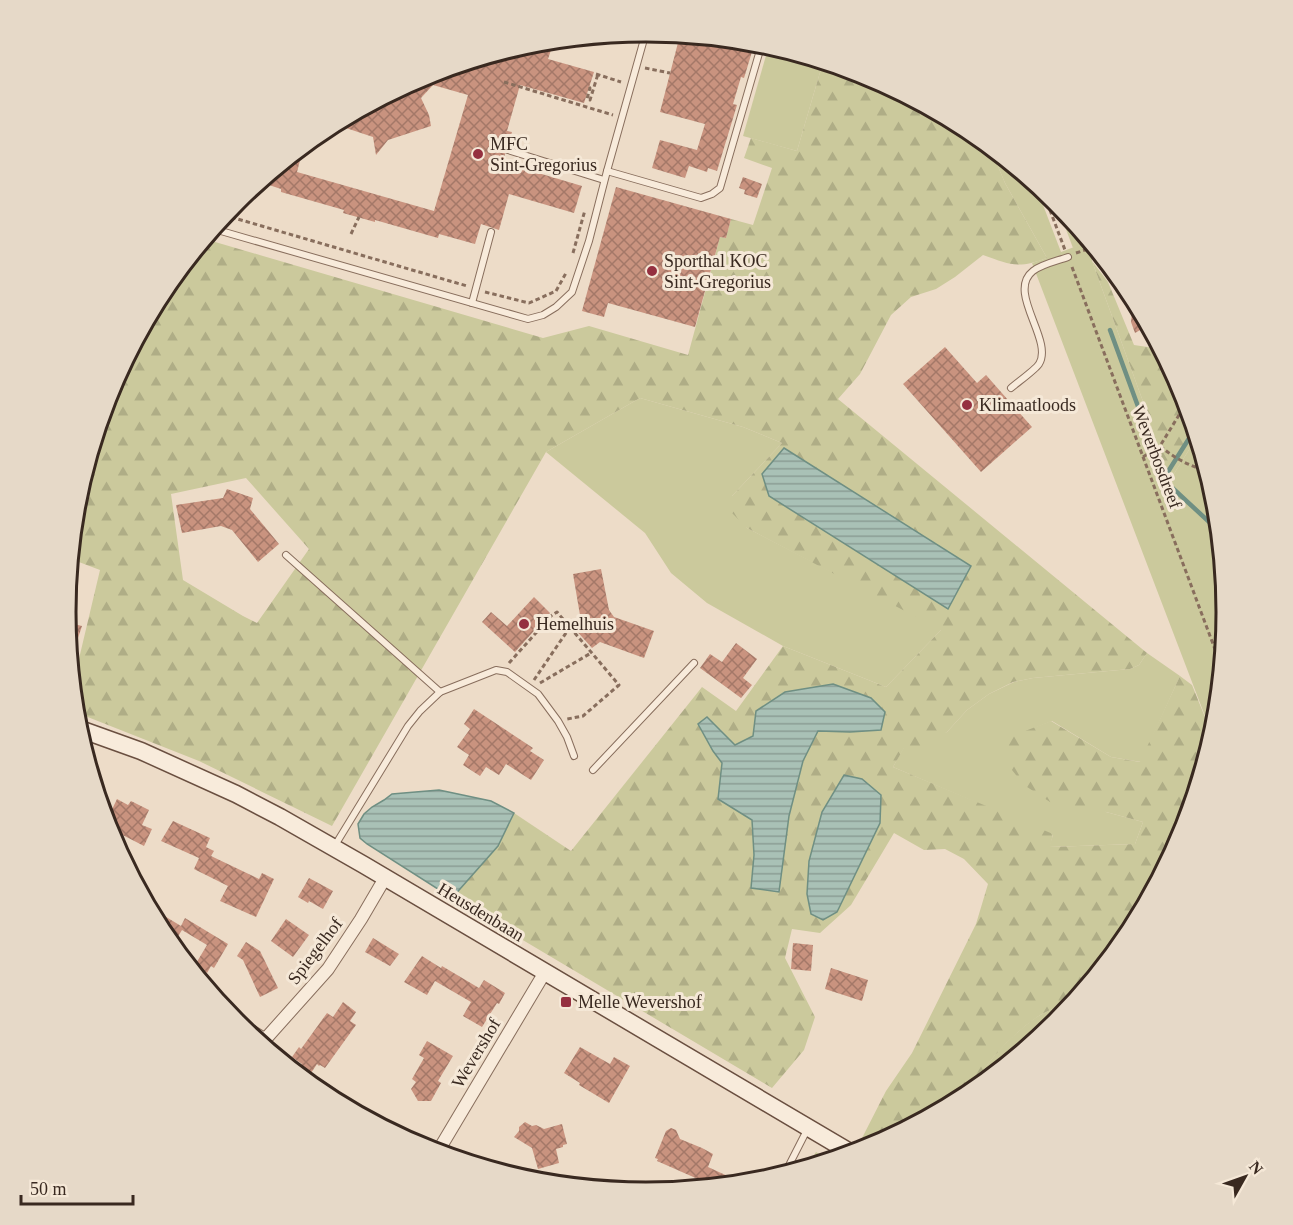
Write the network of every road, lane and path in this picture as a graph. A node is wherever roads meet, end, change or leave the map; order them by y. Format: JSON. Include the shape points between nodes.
{"nodes":[{"id":1,"x":643,"y":42,"type":"edge"},
{"id":2,"x":759,"y":53,"type":"edge"},
{"id":3,"x":637,"y":66,"type":"junction"},
{"id":4,"x":670,"y":73,"type":"dead end"},
{"id":5,"x":504,"y":82,"type":"dead end"},
{"id":6,"x":623,"y":83,"type":"dead end"},
{"id":7,"x":589,"y":87,"type":"dead end"},
{"id":8,"x":610,"y":125,"type":"dead end"},
{"id":9,"x":508,"y":150,"type":"dead end"},
{"id":10,"x":607,"y":171,"type":"junction"},
{"id":11,"x":604,"y":180,"type":"junction"},
{"id":12,"x":586,"y":206,"type":"dead end"},
{"id":13,"x":1049,"y":208,"type":"edge"},
{"id":14,"x":359,"y":217,"type":"dead end"},
{"id":15,"x":234,"y":219,"type":"edge"},
{"id":16,"x":222,"y":231,"type":"edge"},
{"id":17,"x":491,"y":232,"type":"dead end"},
{"id":18,"x":351,"y":234,"type":"dead end"},
{"id":19,"x":1086,"y":250,"type":"edge"},
{"id":20,"x":1068,"y":257,"type":"junction"},
{"id":21,"x":570,"y":260,"type":"dead end"},
{"id":22,"x":567,"y":270,"type":"dead end"},
{"id":23,"x":476,"y":289,"type":"junction"},
{"id":24,"x":472,"y":303,"type":"junction"},
{"id":25,"x":1011,"y":388,"type":"dead end"},
{"id":26,"x":1181,"y":412,"type":"edge"},
{"id":27,"x":1160,"y":446,"type":"junction"},
{"id":28,"x":1143,"y":457,"type":"junction"},
{"id":29,"x":1199,"y":468,"type":"edge"},
{"id":30,"x":286,"y":555,"type":"dead end"},
{"id":31,"x":570,"y":627,"type":"junction"},
{"id":32,"x":592,"y":652,"type":"junction"},
{"id":33,"x":1216,"y":652,"type":"edge"},
{"id":34,"x":694,"y":663,"type":"dead end"},
{"id":35,"x":502,"y":671,"type":"junction"},
{"id":36,"x":530,"y":688,"type":"junction"},
{"id":37,"x":440,"y":692,"type":"junction"},
{"id":38,"x":558,"y":721,"type":"junction"},
{"id":39,"x":89,"y":732,"type":"edge"},
{"id":40,"x":574,"y":756,"type":"dead end"},
{"id":41,"x":593,"y":770,"type":"dead end"},
{"id":42,"x":333,"y":847,"type":"junction"},
{"id":43,"x":385,"y":878,"type":"junction"},
{"id":44,"x":545,"y":972,"type":"junction"},
{"id":45,"x":267,"y":1038,"type":"edge"},
{"id":46,"x":808,"y":1127,"type":"junction"},
{"id":47,"x":442,"y":1145,"type":"edge"},
{"id":48,"x":844,"y":1148,"type":"edge"},
{"id":49,"x":789,"y":1165,"type":"edge"}],
"edges":[{"from":1,"to":3,"type":"lane"},
{"from":2,"to":10,"type":"lane","via":[[720,188],[701,198]]},
{"from":3,"to":4,"type":"path"},
{"from":3,"to":10,"type":"lane"},
{"from":5,"to":8,"type":"path","via":[[613,115]]},
{"from":6,"to":7,"type":"path","via":[[597,74],[590,100]]},
{"from":9,"to":11,"type":"lane"},
{"from":10,"to":11,"type":"lane"},
{"from":11,"to":24,"type":"lane","via":[[572,292],[556,308],[528,319]]},
{"from":12,"to":21,"type":"path"},
{"from":13,"to":20,"type":"path","name":"Weverbosdreef"},
{"from":14,"to":18,"type":"path"},
{"from":15,"to":23,"type":"path"},
{"from":16,"to":24,"type":"lane"},
{"from":17,"to":23,"type":"lane"},
{"from":19,"to":20,"type":"path"},
{"from":20,"to":25,"type":"lane","via":[[1036,268],[1025,281],[1024,291],[1042,355],[1039,364]]},
{"from":20,"to":28,"type":"path","name":"Weverbosdreef"},
{"from":22,"to":23,"type":"path","via":[[556,291],[529,303]]},
{"from":23,"to":24,"type":"lane"},
{"from":26,"to":27,"type":"path"},
{"from":27,"to":28,"type":"path"},
{"from":27,"to":29,"type":"path"},
{"from":28,"to":33,"type":"path","name":"Weverbosdreef"},
{"from":30,"to":37,"type":"lane"},
{"from":31,"to":32,"type":"path"},
{"from":31,"to":35,"type":"path","via":[[555,613]]},
{"from":31,"to":36,"type":"path"},
{"from":32,"to":36,"type":"path"},
{"from":32,"to":38,"type":"path","via":[[619,685],[583,716]]},
{"from":34,"to":41,"type":"lane"},
{"from":35,"to":36,"type":"lane"},
{"from":35,"to":37,"type":"lane"},
{"from":36,"to":38,"type":"lane"},
{"from":37,"to":42,"type":"lane","via":[[408,726]]},
{"from":38,"to":40,"type":"lane"},
{"from":39,"to":42,"type":"main road","name":"Heusdenbaan","via":[[236,794]]},
{"from":42,"to":43,"type":"main road","name":"Heusdenbaan"},
{"from":43,"to":44,"type":"main road","name":"Heusdenbaan"},
{"from":43,"to":45,"type":"street","name":"Spiegelhof","via":[[328,969]]},
{"from":44,"to":46,"type":"main road","name":"Heusdenbaan"},
{"from":44,"to":47,"type":"street","name":"Wevershof"},
{"from":46,"to":48,"type":"main road","name":"Heusdenbaan"},
{"from":46,"to":49,"type":"lane"}]}
